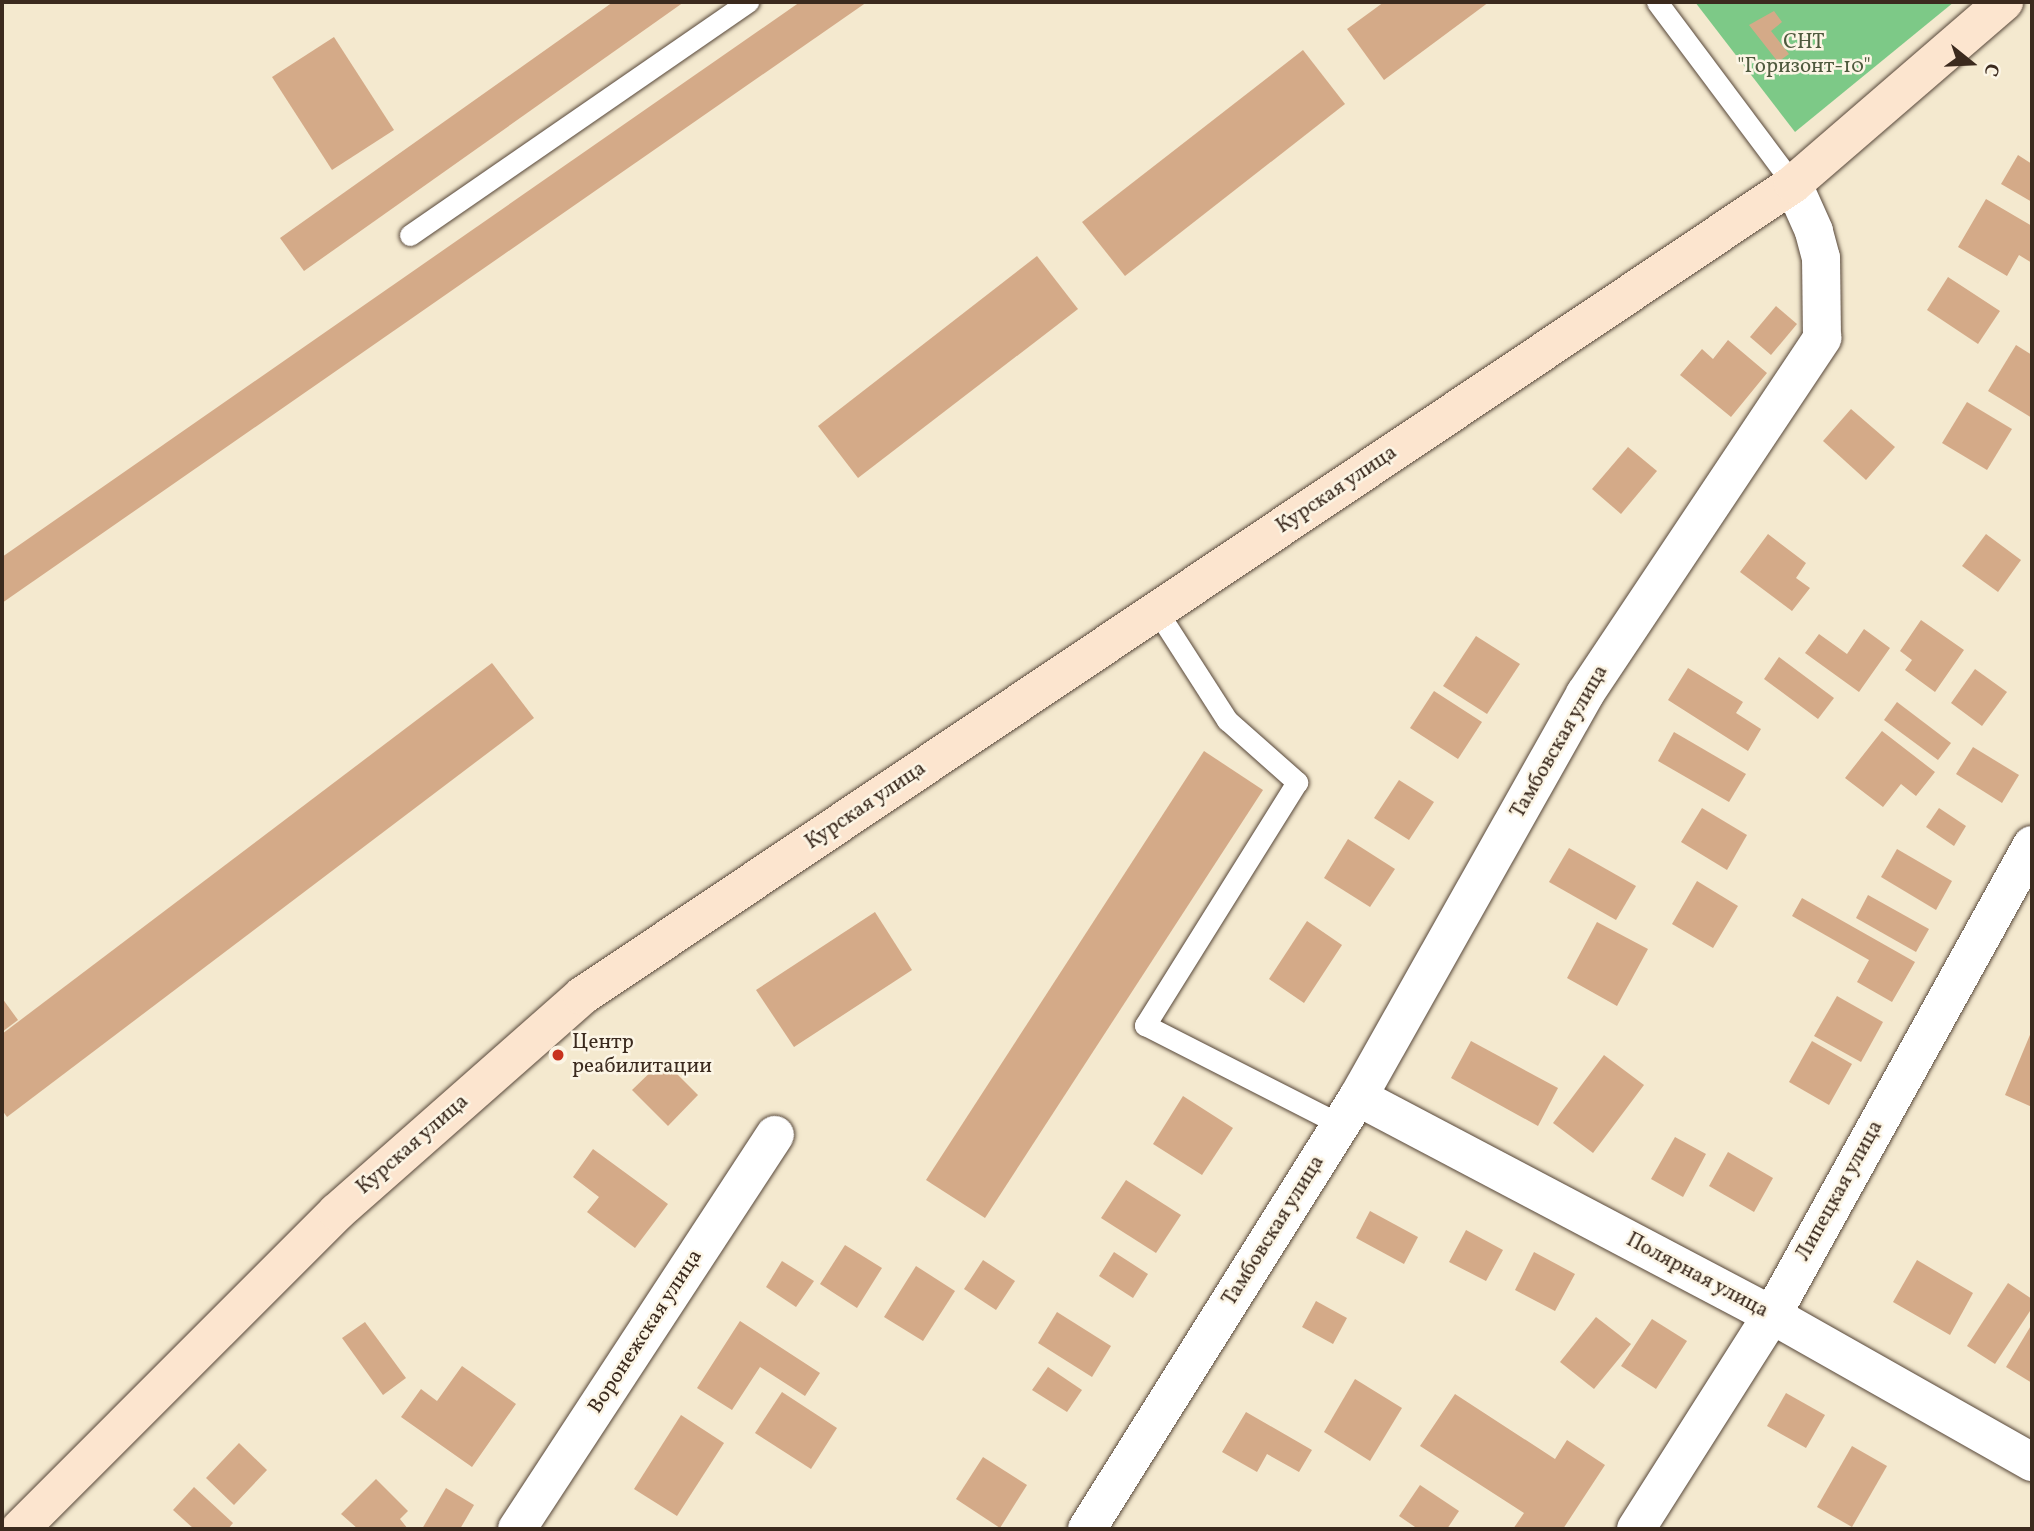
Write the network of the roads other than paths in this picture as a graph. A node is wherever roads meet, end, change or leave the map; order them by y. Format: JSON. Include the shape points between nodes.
{"nodes":[{"id":1,"x":748,"y":2,"type":"edge"},
{"id":2,"x":1657,"y":2,"type":"edge"},
{"id":3,"x":1985,"y":8,"type":"edge"},
{"id":4,"x":1793,"y":184,"type":"junction"},
{"id":5,"x":410,"y":235,"type":"dead end"},
{"id":6,"x":1157,"y":611,"type":"junction"},
{"id":7,"x":2032,"y":845,"type":"edge"},
{"id":8,"x":1349,"y":1111,"type":"junction"},
{"id":9,"x":775,"y":1135,"type":"dead end"},
{"id":10,"x":1772,"y":1315,"type":"junction"},
{"id":11,"x":2032,"y":1462,"type":"edge"},
{"id":12,"x":20,"y":1529,"type":"edge"},
{"id":13,"x":517,"y":1529,"type":"edge"},
{"id":14,"x":1087,"y":1529,"type":"edge"},
{"id":15,"x":1636,"y":1529,"type":"edge"}],
"edges":[{"from":1,"to":5,"type":"lane"},
{"from":2,"to":4,"type":"lane"},
{"from":3,"to":4,"type":"street"},
{"from":4,"to":6,"type":"street","name":"Курская улица"},
{"from":4,"to":8,"type":"street","name":"Тамбовская улица","via":[[1821,258],[1822,338],[1585,694]]},
{"from":6,"to":8,"type":"lane","via":[[1227,720],[1297,782],[1145,1025]]},
{"from":6,"to":12,"type":"street","name":"Курская улица","via":[[582,996],[337,1212]]},
{"from":7,"to":10,"type":"street","name":"Липецкая улица"},
{"from":8,"to":10,"type":"street","name":"Полярная улица"},
{"from":8,"to":14,"type":"street","name":"Тамбовская улица"},
{"from":9,"to":13,"type":"street","name":"Воронежская улица"},
{"from":10,"to":11,"type":"street","name":"Полярная улица"},
{"from":10,"to":15,"type":"street","name":"Липецкая улица"}]}
